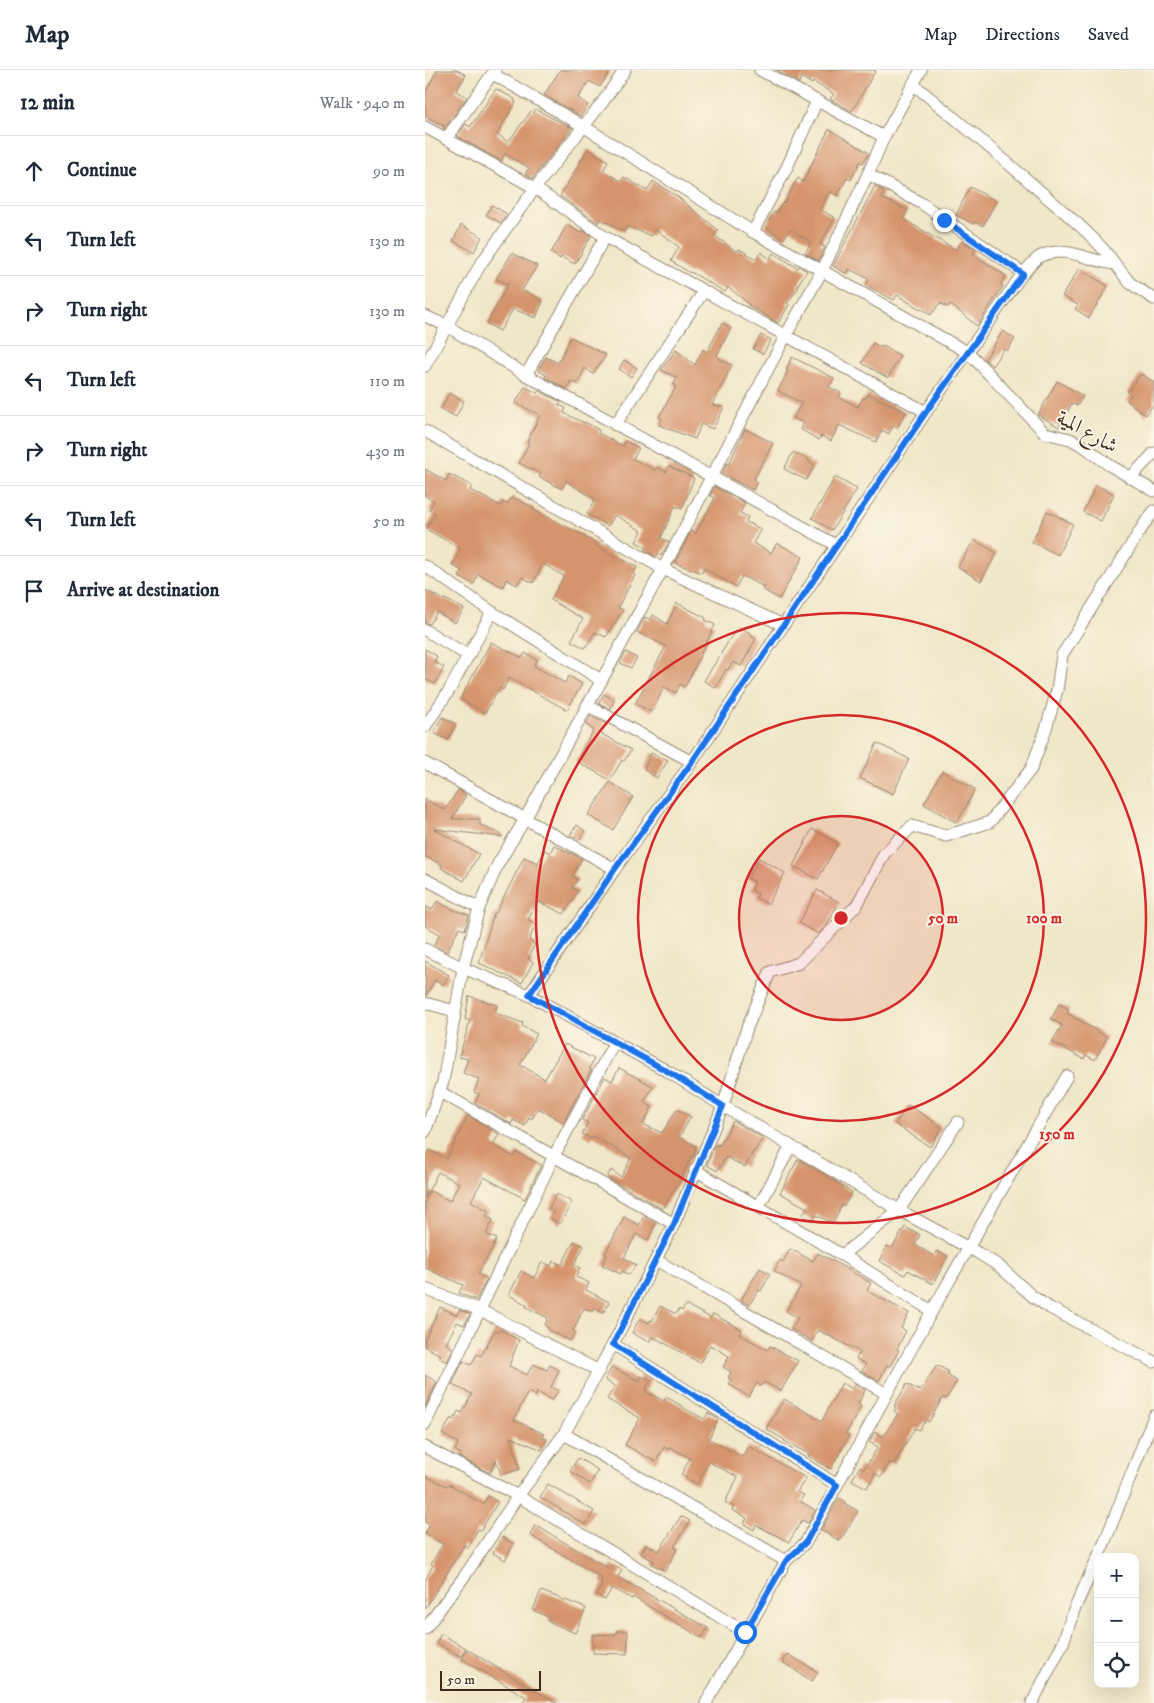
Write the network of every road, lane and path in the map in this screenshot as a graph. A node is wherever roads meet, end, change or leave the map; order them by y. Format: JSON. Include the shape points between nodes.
{"nodes":[{"id":1,"x":625,"y":70,"type":"edge"},
{"id":2,"x":760,"y":70,"type":"edge"},
{"id":3,"x":921,"y":70,"type":"edge"},
{"id":4,"x":494,"y":72,"type":"edge"},
{"id":5,"x":913,"y":84,"type":"junction"},
{"id":6,"x":817,"y":101,"type":"junction"},
{"id":7,"x":583,"y":126,"type":"junction"},
{"id":8,"x":426,"y":130,"type":"edge"},
{"id":9,"x":884,"y":137,"type":"junction"},
{"id":10,"x":447,"y":139,"type":"junction"},
{"id":11,"x":869,"y":174,"type":"junction"},
{"id":12,"x":535,"y":188,"type":"junction"},
{"id":13,"x":753,"y":232,"type":"junction"},
{"id":14,"x":605,"y":237,"type":"junction"},
{"id":15,"x":1115,"y":264,"type":"junction"},
{"id":16,"x":822,"y":271,"type":"junction"},
{"id":17,"x":1023,"y":274,"type":"junction"},
{"id":18,"x":704,"y":291,"type":"junction"},
{"id":19,"x":1154,"y":299,"type":"edge"},
{"id":20,"x":425,"y":316,"type":"edge"},
{"id":21,"x":447,"y":326,"type":"junction"},
{"id":22,"x":785,"y":336,"type":"junction"},
{"id":23,"x":969,"y":353,"type":"junction"},
{"id":24,"x":425,"y":366,"type":"edge"},
{"id":25,"x":526,"y":375,"type":"junction"},
{"id":26,"x":926,"y":412,"type":"junction"},
{"id":27,"x":615,"y":424,"type":"junction"},
{"id":28,"x":425,"y":431,"type":"edge"},
{"id":29,"x":1154,"y":453,"type":"edge"},
{"id":30,"x":711,"y":478,"type":"junction"},
{"id":31,"x":1130,"y":478,"type":"junction"},
{"id":32,"x":1154,"y":491,"type":"edge"},
{"id":33,"x":1154,"y":511,"type":"edge"},
{"id":34,"x":836,"y":545,"type":"junction"},
{"id":35,"x":425,"y":566,"type":"edge"},
{"id":36,"x":663,"y":569,"type":"junction"},
{"id":37,"x":492,"y":612,"type":"junction"},
{"id":38,"x":783,"y":625,"type":"junction"},
{"id":39,"x":425,"y":630,"type":"edge"},
{"id":40,"x":469,"y":656,"type":"junction"},
{"id":41,"x":601,"y":680,"type":"junction"},
{"id":42,"x":587,"y":704,"type":"junction"},
{"id":43,"x":425,"y":727,"type":"edge"},
{"id":44,"x":692,"y":762,"type":"junction"},
{"id":45,"x":425,"y":763,"type":"edge"},
{"id":46,"x":525,"y":819,"type":"junction"},
{"id":47,"x":615,"y":869,"type":"junction"},
{"id":48,"x":425,"y":879,"type":"edge"},
{"id":49,"x":479,"y":908,"type":"junction"},
{"id":50,"x":425,"y":949,"type":"edge"},
{"id":51,"x":463,"y":968,"type":"junction"},
{"id":52,"x":529,"y":995,"type":"junction"},
{"id":53,"x":425,"y":1003,"type":"edge"},
{"id":54,"x":455,"y":1012,"type":"junction"},
{"id":55,"x":614,"y":1043,"type":"junction"},
{"id":56,"x":1067,"y":1076,"type":"dead end"},
{"id":57,"x":440,"y":1092,"type":"junction"},
{"id":58,"x":723,"y":1106,"type":"junction"},
{"id":59,"x":958,"y":1122,"type":"dead end"},
{"id":60,"x":425,"y":1132,"type":"edge"},
{"id":61,"x":791,"y":1146,"type":"junction"},
{"id":62,"x":554,"y":1156,"type":"junction"},
{"id":63,"x":695,"y":1170,"type":"junction"},
{"id":64,"x":759,"y":1206,"type":"junction"},
{"id":65,"x":899,"y":1210,"type":"junction"},
{"id":66,"x":674,"y":1224,"type":"junction"},
{"id":67,"x":967,"y":1248,"type":"junction"},
{"id":68,"x":842,"y":1255,"type":"junction"},
{"id":69,"x":657,"y":1260,"type":"junction"},
{"id":70,"x":425,"y":1289,"type":"edge"},
{"id":71,"x":480,"y":1310,"type":"junction"},
{"id":72,"x":931,"y":1311,"type":"junction"},
{"id":73,"x":613,"y":1344,"type":"junction"},
{"id":74,"x":1154,"y":1362,"type":"edge"},
{"id":75,"x":599,"y":1371,"type":"junction"},
{"id":76,"x":887,"y":1394,"type":"junction"},
{"id":77,"x":1154,"y":1416,"type":"edge"},
{"id":78,"x":425,"y":1424,"type":"edge"},
{"id":79,"x":564,"y":1434,"type":"junction"},
{"id":80,"x":425,"y":1447,"type":"edge"},
{"id":81,"x":837,"y":1485,"type":"junction"},
{"id":82,"x":518,"y":1496,"type":"junction"},
{"id":83,"x":786,"y":1561,"type":"junction"},
{"id":84,"x":425,"y":1629,"type":"edge"},
{"id":85,"x":745,"y":1632,"type":"junction"},
{"id":86,"x":705,"y":1703,"type":"edge"},
{"id":87,"x":1032,"y":1703,"type":"edge"}],
"edges":[{"from":1,"to":7,"type":"street"},
{"from":2,"to":6,"type":"street"},
{"from":3,"to":5,"type":"street"},
{"from":4,"to":7,"type":"street","name":"شارع المية"},
{"from":4,"to":10,"type":"street"},
{"from":5,"to":9,"type":"street"},
{"from":5,"to":15,"type":"street","via":[[1086,231]]},
{"from":6,"to":9,"type":"street"},
{"from":6,"to":13,"type":"street"},
{"from":7,"to":12,"type":"street"},
{"from":7,"to":13,"type":"street","name":"شارع المية"},
{"from":8,"to":10,"type":"street"},
{"from":9,"to":11,"type":"street"},
{"from":10,"to":12,"type":"street"},
{"from":11,"to":16,"type":"street"},
{"from":11,"to":17,"type":"street","via":[[921,203]]},
{"from":12,"to":14,"type":"street"},
{"from":12,"to":21,"type":"street","via":[[480,264]]},
{"from":13,"to":16,"type":"street","name":"شارع المية"},
{"from":14,"to":18,"type":"street"},
{"from":14,"to":25,"type":"street"},
{"from":15,"to":17,"type":"street","via":[[1060,251],[1041,255]]},
{"from":15,"to":19,"type":"street","via":[[1130,282]]},
{"from":16,"to":22,"type":"street"},
{"from":16,"to":23,"type":"street","name":"شارع المية"},
{"from":17,"to":23,"type":"street"},
{"from":18,"to":22,"type":"street"},
{"from":18,"to":27,"type":"street"},
{"from":20,"to":21,"type":"street"},
{"from":21,"to":24,"type":"street"},
{"from":21,"to":25,"type":"street"},
{"from":22,"to":26,"type":"street"},
{"from":22,"to":30,"type":"street"},
{"from":23,"to":26,"type":"street"},
{"from":23,"to":31,"type":"street","name":"شارع المية","via":[[1045,433],[1085,447]]},
{"from":25,"to":27,"type":"street"},
{"from":26,"to":34,"type":"street"},
{"from":27,"to":30,"type":"street"},
{"from":28,"to":36,"type":"street"},
{"from":29,"to":31,"type":"street"},
{"from":30,"to":34,"type":"street"},
{"from":30,"to":36,"type":"street"},
{"from":31,"to":32,"type":"street","name":"شارع المية"},
{"from":33,"to":58,"type":"street","via":[[1062,655],[1057,690],[1031,769],[990,822],[946,836],[912,826],[884,854],[857,905],[799,963],[769,972],[747,1028]]},
{"from":34,"to":38,"type":"street"},
{"from":35,"to":37,"type":"street"},
{"from":36,"to":38,"type":"street"},
{"from":36,"to":41,"type":"street"},
{"from":37,"to":40,"type":"street"},
{"from":37,"to":41,"type":"street"},
{"from":38,"to":44,"type":"street"},
{"from":39,"to":40,"type":"street"},
{"from":40,"to":43,"type":"street"},
{"from":41,"to":42,"type":"street"},
{"from":42,"to":44,"type":"street"},
{"from":42,"to":46,"type":"street"},
{"from":44,"to":47,"type":"street"},
{"from":45,"to":46,"type":"street"},
{"from":46,"to":47,"type":"street"},
{"from":46,"to":49,"type":"street","via":[[498,864]]},
{"from":47,"to":52,"type":"street"},
{"from":48,"to":49,"type":"street"},
{"from":49,"to":51,"type":"street"},
{"from":50,"to":51,"type":"street"},
{"from":51,"to":52,"type":"street"},
{"from":51,"to":54,"type":"street"},
{"from":52,"to":55,"type":"street"},
{"from":53,"to":54,"type":"street"},
{"from":54,"to":57,"type":"street"},
{"from":55,"to":58,"type":"street"},
{"from":55,"to":62,"type":"street"},
{"from":56,"to":67,"type":"street"},
{"from":57,"to":60,"type":"street"},
{"from":57,"to":62,"type":"street"},
{"from":58,"to":61,"type":"street"},
{"from":58,"to":63,"type":"street"},
{"from":59,"to":65,"type":"street"},
{"from":61,"to":64,"type":"street"},
{"from":61,"to":65,"type":"street"},
{"from":62,"to":66,"type":"street"},
{"from":62,"to":71,"type":"street"},
{"from":63,"to":64,"type":"street"},
{"from":63,"to":66,"type":"street"},
{"from":64,"to":68,"type":"street"},
{"from":65,"to":67,"type":"street"},
{"from":65,"to":68,"type":"street"},
{"from":66,"to":69,"type":"street"},
{"from":67,"to":72,"type":"street"},
{"from":67,"to":74,"type":"street","via":[[999,1266],[1050,1308]]},
{"from":68,"to":72,"type":"street"},
{"from":69,"to":73,"type":"street"},
{"from":69,"to":76,"type":"street"},
{"from":70,"to":71,"type":"street"},
{"from":71,"to":75,"type":"street"},
{"from":71,"to":78,"type":"street"},
{"from":72,"to":76,"type":"street"},
{"from":73,"to":75,"type":"street"},
{"from":73,"to":81,"type":"street"},
{"from":75,"to":79,"type":"street"},
{"from":76,"to":81,"type":"street"},
{"from":77,"to":87,"type":"street","via":[[1063,1643]]},
{"from":79,"to":82,"type":"street"},
{"from":79,"to":83,"type":"street"},
{"from":80,"to":82,"type":"street"},
{"from":81,"to":83,"type":"street","via":[[806,1542]]},
{"from":82,"to":84,"type":"street"},
{"from":82,"to":85,"type":"street"},
{"from":83,"to":85,"type":"street"},
{"from":85,"to":86,"type":"street"}]}
